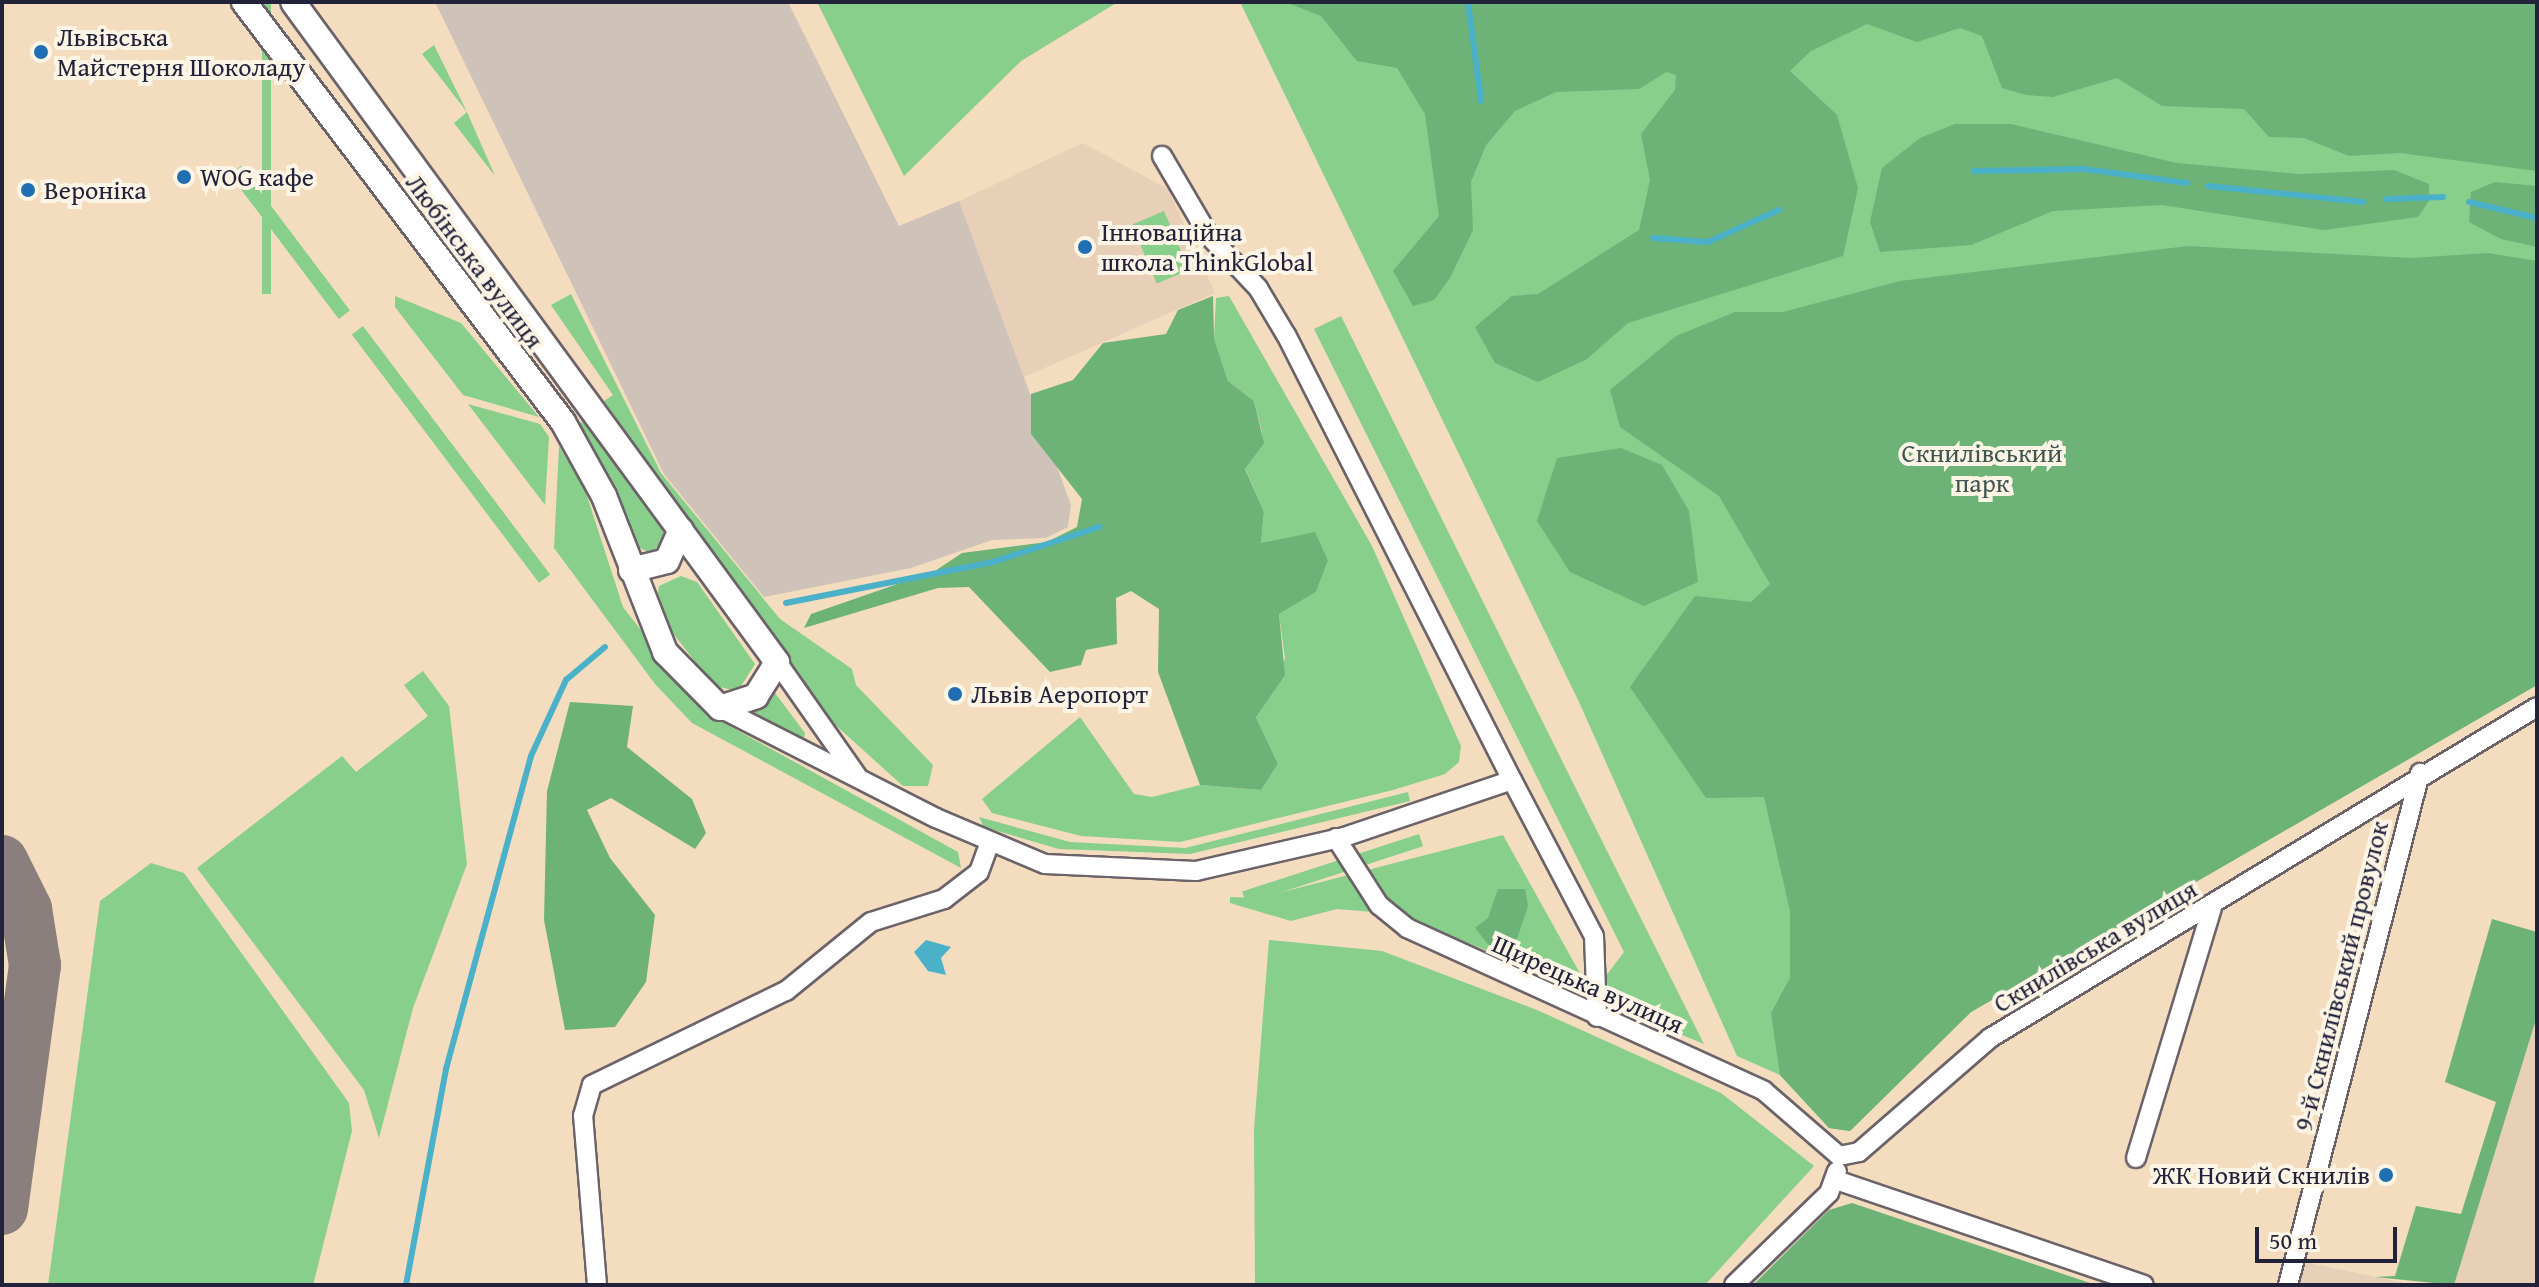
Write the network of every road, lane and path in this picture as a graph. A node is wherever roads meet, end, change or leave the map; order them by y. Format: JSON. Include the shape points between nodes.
{"nodes":[{"id":1,"x":244,"y":2,"type":"edge"},
{"id":2,"x":293,"y":2,"type":"edge"},
{"id":3,"x":1162,"y":156,"type":"dead end"},
{"id":4,"x":681,"y":530,"type":"junction"},
{"id":5,"x":631,"y":570,"type":"junction"},
{"id":6,"x":777,"y":662,"type":"junction"},
{"id":7,"x":2537,"y":707,"type":"edge"},
{"id":8,"x":720,"y":708,"type":"junction"},
{"id":9,"x":2420,"y":773,"type":"junction"},
{"id":10,"x":1512,"y":780,"type":"junction"},
{"id":11,"x":861,"y":782,"type":"junction"},
{"id":12,"x":1340,"y":837,"type":"junction"},
{"id":13,"x":990,"y":842,"type":"junction"},
{"id":14,"x":2212,"y":908,"type":"junction"},
{"id":15,"x":1597,"y":1017,"type":"junction"},
{"id":16,"x":1839,"y":1156,"type":"junction"},
{"id":17,"x":2136,"y":1158,"type":"dead end"},
{"id":18,"x":1836,"y":1180,"type":"junction"},
{"id":19,"x":597,"y":1285,"type":"edge"},
{"id":20,"x":1734,"y":1285,"type":"edge"},
{"id":21,"x":2144,"y":1285,"type":"edge"},
{"id":22,"x":2288,"y":1285,"type":"edge"}],
"edges":[{"from":1,"to":5,"type":"street","name":"Любінська вулиця","via":[[563,422],[604,496]]},
{"from":2,"to":4,"type":"street","name":"Любінська вулиця"},
{"from":3,"to":10,"type":"street","via":[[1209,236],[1258,288],[1286,335]]},
{"from":4,"to":5,"type":"street","via":[[667,561]]},
{"from":4,"to":6,"type":"street","name":"Любінська вулиця"},
{"from":5,"to":8,"type":"street","name":"Любінська вулиця","via":[[665,652]]},
{"from":6,"to":8,"type":"street","via":[[756,696]]},
{"from":6,"to":11,"type":"street","name":"Любінська вулиця"},
{"from":7,"to":9,"type":"street","name":"Скнилівська вулиця"},
{"from":8,"to":11,"type":"street","name":"Любінська вулиця"},
{"from":9,"to":14,"type":"street","name":"Скнилівська вулиця"},
{"from":9,"to":22,"type":"street","name":"9-й Скнилівський провулок"},
{"from":10,"to":12,"type":"street"},
{"from":10,"to":15,"type":"street","via":[[1591,930]]},
{"from":11,"to":13,"type":"street"},
{"from":12,"to":13,"type":"street","via":[[1196,871],[1045,864]]},
{"from":12,"to":15,"type":"street","name":"Щирецька вулиця","via":[[1379,905],[1407,928]]},
{"from":13,"to":19,"type":"street","via":[[979,872],[944,899],[871,922],[786,991],[592,1085],[583,1116]]},
{"from":14,"to":16,"type":"street","name":"Скнилівська вулиця","via":[[1990,1038],[1859,1152]]},
{"from":14,"to":17,"type":"street"},
{"from":15,"to":16,"type":"street","name":"Щирецька вулиця","via":[[1764,1091]]},
{"from":16,"to":18,"type":"street"},
{"from":18,"to":20,"type":"street"},
{"from":18,"to":21,"type":"street"}]}
